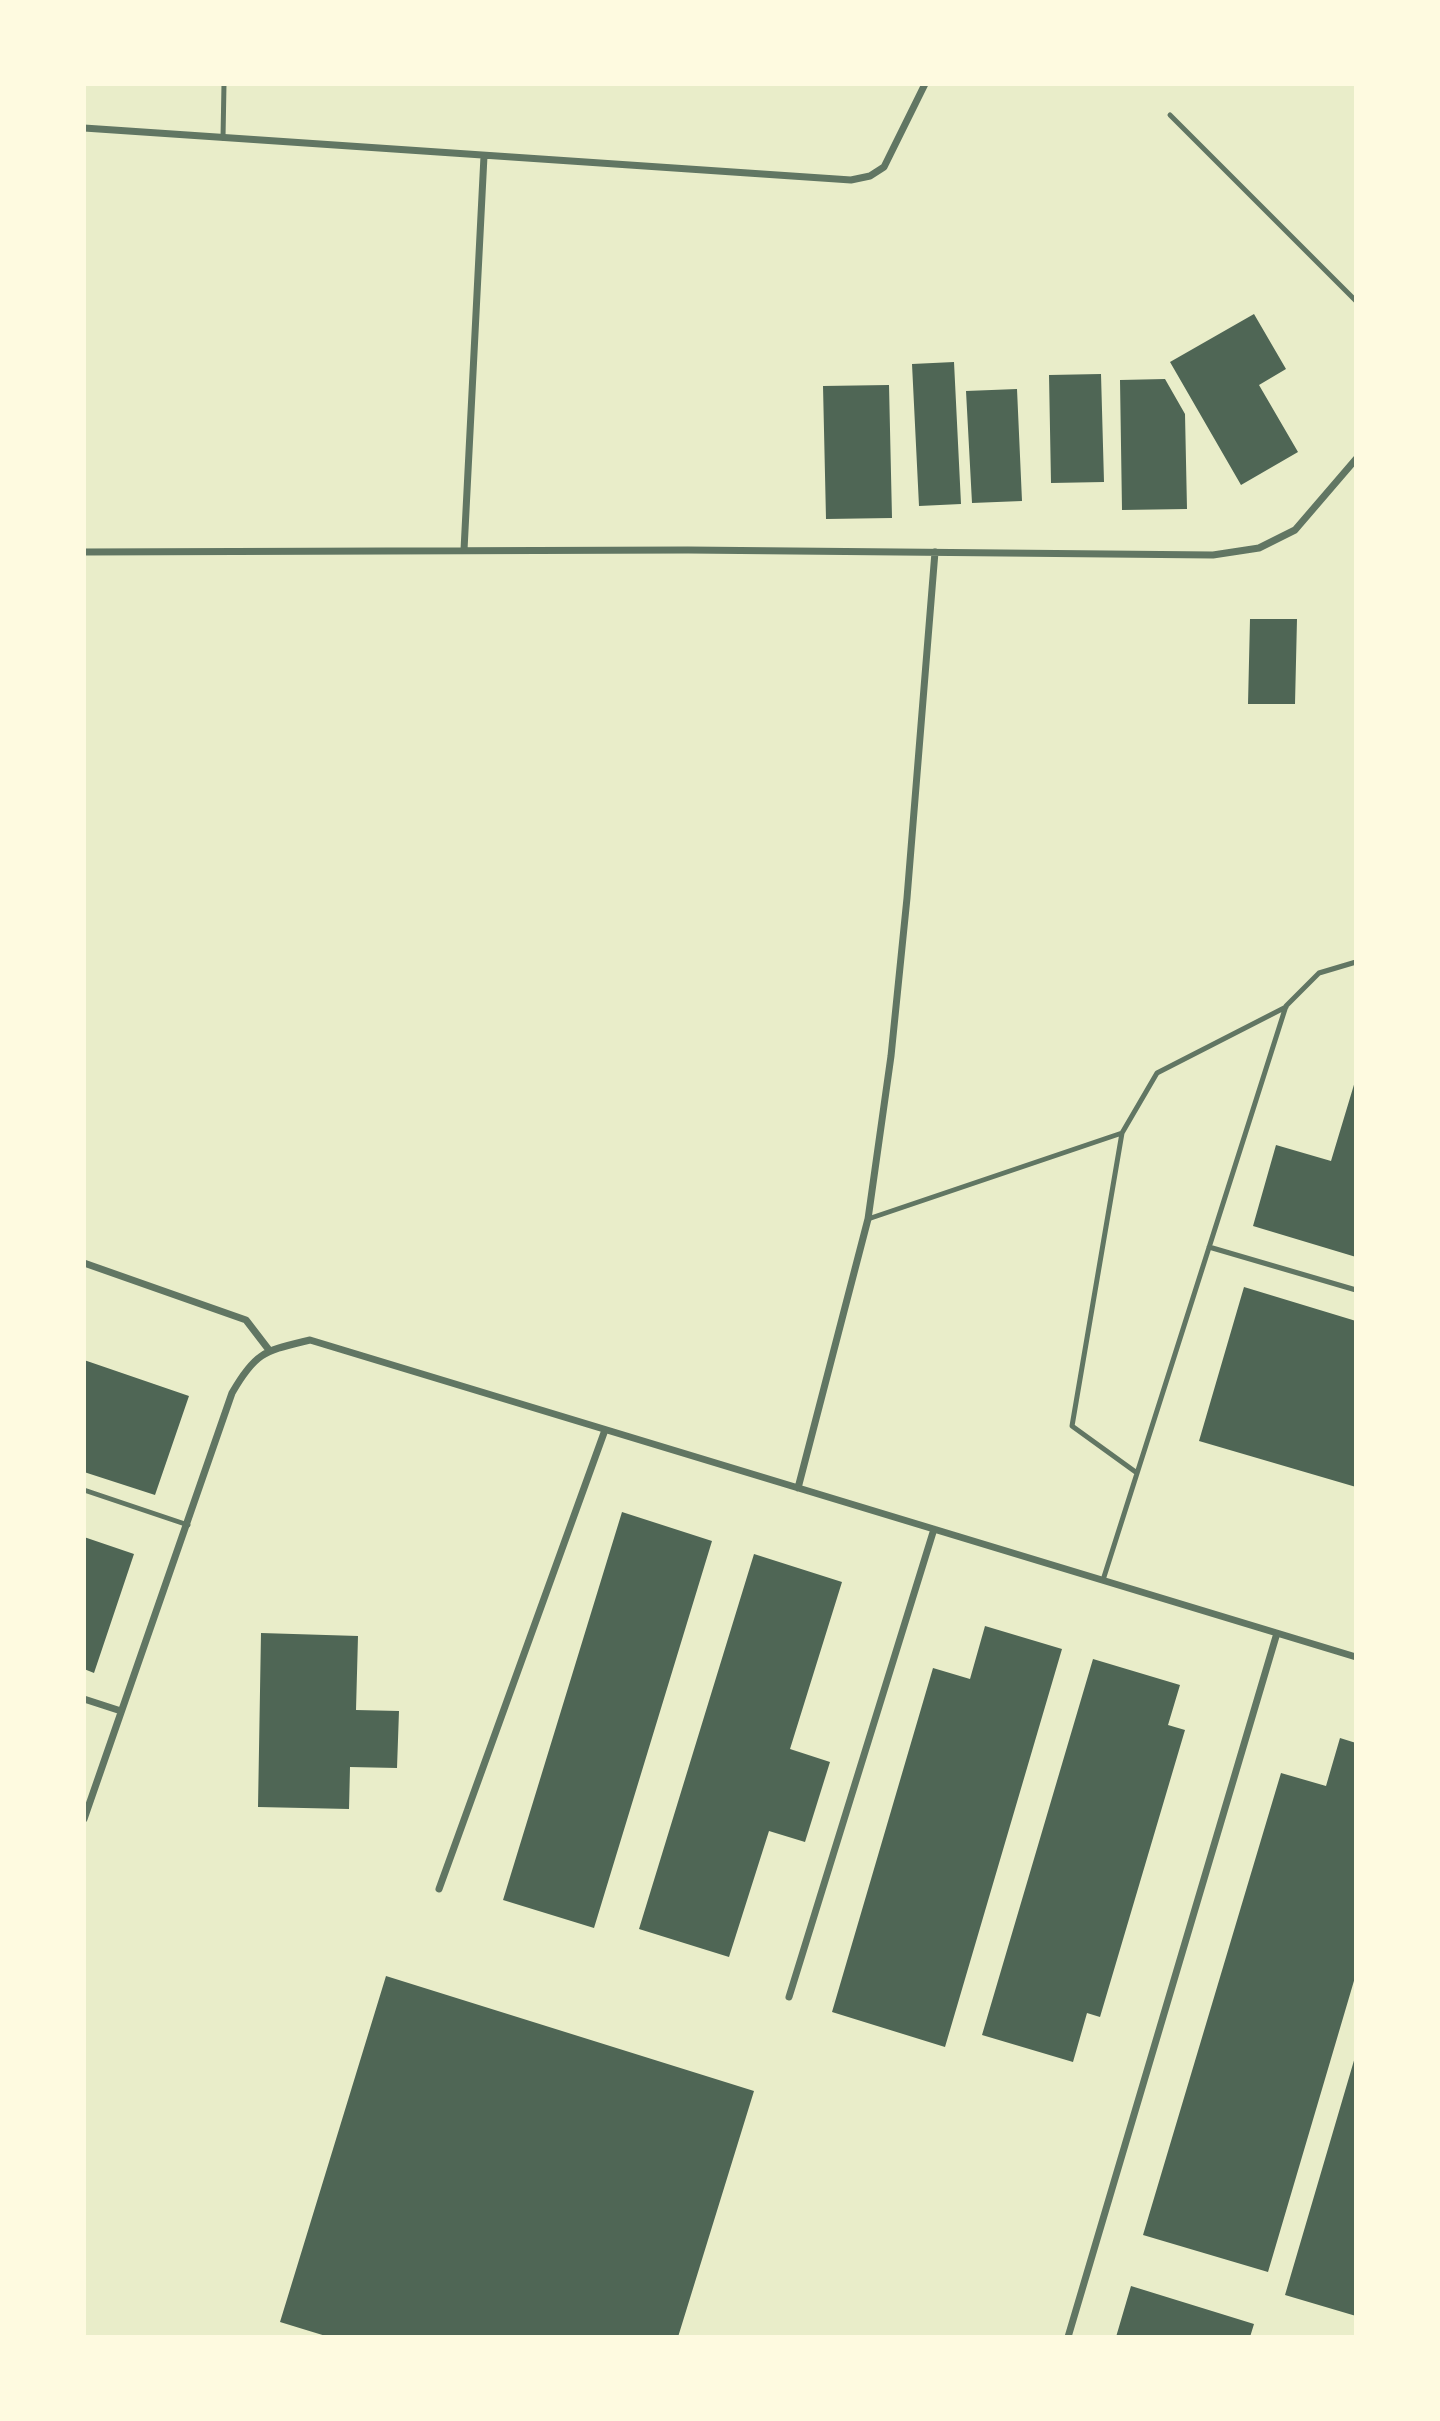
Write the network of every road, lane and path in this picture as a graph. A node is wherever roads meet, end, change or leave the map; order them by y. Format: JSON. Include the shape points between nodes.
{"nodes":[{"id":1,"x":225,"y":84,"type":"edge"},
{"id":2,"x":925,"y":84,"type":"edge"},
{"id":3,"x":1170,"y":115,"type":"dead end"},
{"id":4,"x":84,"y":128,"type":"edge"},
{"id":5,"x":223,"y":138,"type":"junction"},
{"id":6,"x":484,"y":156,"type":"junction"},
{"id":7,"x":1356,"y":301,"type":"edge"},
{"id":8,"x":1356,"y":459,"type":"edge"},
{"id":9,"x":464,"y":550,"type":"junction"},
{"id":10,"x":84,"y":552,"type":"edge"},
{"id":11,"x":935,"y":552,"type":"junction"},
{"id":12,"x":1356,"y":962,"type":"edge"},
{"id":13,"x":1286,"y":1006,"type":"junction"},
{"id":14,"x":1122,"y":1133,"type":"junction"},
{"id":15,"x":868,"y":1219,"type":"junction"},
{"id":16,"x":1209,"y":1247,"type":"junction"},
{"id":17,"x":84,"y":1263,"type":"edge"},
{"id":18,"x":1356,"y":1290,"type":"edge"},
{"id":19,"x":269,"y":1350,"type":"junction"},
{"id":20,"x":605,"y":1430,"type":"junction"},
{"id":21,"x":1137,"y":1473,"type":"junction"},
{"id":22,"x":798,"y":1488,"type":"junction"},
{"id":23,"x":84,"y":1490,"type":"edge"},
{"id":24,"x":188,"y":1525,"type":"junction"},
{"id":25,"x":934,"y":1529,"type":"junction"},
{"id":26,"x":1103,"y":1580,"type":"junction"},
{"id":27,"x":1277,"y":1633,"type":"junction"},
{"id":28,"x":1356,"y":1657,"type":"edge"},
{"id":29,"x":84,"y":1699,"type":"edge"},
{"id":30,"x":121,"y":1711,"type":"junction"},
{"id":31,"x":84,"y":1819,"type":"edge"},
{"id":32,"x":439,"y":1889,"type":"dead end"},
{"id":33,"x":789,"y":1997,"type":"dead end"},
{"id":34,"x":1068,"y":2337,"type":"edge"}],
"edges":[{"from":1,"to":5,"type":"lane"},
{"from":2,"to":6,"type":"street","via":[[884,167],[852,180]]},
{"from":3,"to":7,"type":"lane"},
{"from":4,"to":5,"type":"street"},
{"from":5,"to":6,"type":"street"},
{"from":6,"to":9,"type":"street"},
{"from":8,"to":11,"type":"street","via":[[1295,530],[1259,548],[1213,555]]},
{"from":9,"to":10,"type":"street"},
{"from":9,"to":11,"type":"street"},
{"from":11,"to":15,"type":"street","via":[[907,898]]},
{"from":12,"to":13,"type":"lane","via":[[1319,973]]},
{"from":13,"to":14,"type":"lane","via":[[1157,1073]]},
{"from":13,"to":16,"type":"lane"},
{"from":14,"to":15,"type":"lane"},
{"from":14,"to":21,"type":"lane","via":[[1072,1426]]},
{"from":15,"to":22,"type":"street"},
{"from":16,"to":18,"type":"lane"},
{"from":16,"to":21,"type":"lane"},
{"from":17,"to":19,"type":"street","via":[[246,1320]]},
{"from":19,"to":20,"type":"street","via":[[310,1340]]},
{"from":19,"to":24,"type":"street","via":[[247,1368],[232,1393]]},
{"from":20,"to":22,"type":"street"},
{"from":20,"to":32,"type":"street"},
{"from":21,"to":26,"type":"lane"},
{"from":22,"to":25,"type":"street"},
{"from":23,"to":24,"type":"lane"},
{"from":24,"to":30,"type":"street"},
{"from":25,"to":26,"type":"street"},
{"from":25,"to":33,"type":"street"},
{"from":26,"to":27,"type":"street"},
{"from":27,"to":28,"type":"street"},
{"from":27,"to":34,"type":"street"},
{"from":29,"to":30,"type":"street"},
{"from":30,"to":31,"type":"street"}]}
